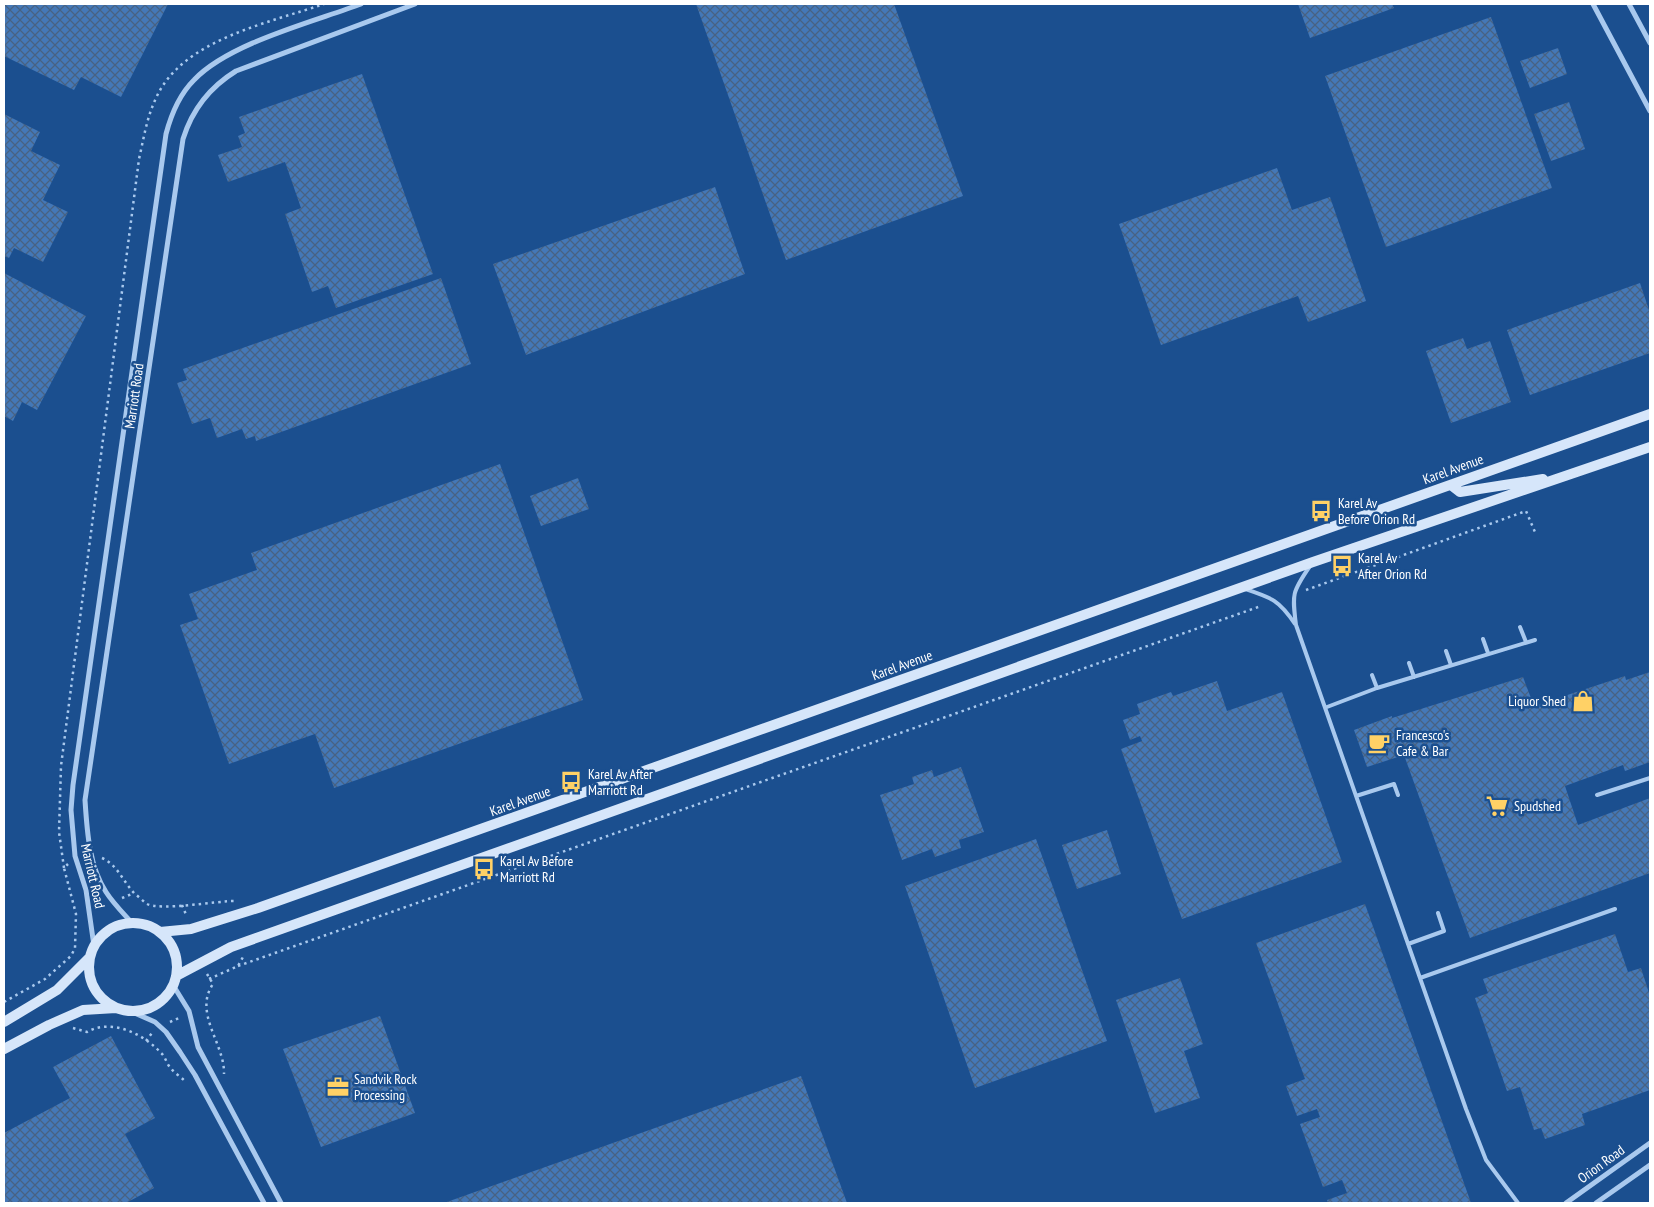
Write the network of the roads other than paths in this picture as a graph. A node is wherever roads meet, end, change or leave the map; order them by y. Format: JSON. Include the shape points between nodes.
{"nodes":[{"id":1,"x":361,"y":4,"type":"edge"},
{"id":2,"x":415,"y":4,"type":"edge"},
{"id":3,"x":1593,"y":4,"type":"edge"},
{"id":4,"x":1629,"y":4,"type":"edge"},
{"id":5,"x":1650,"y":44,"type":"edge"},
{"id":6,"x":1650,"y":111,"type":"edge"},
{"id":7,"x":1650,"y":414,"type":"edge"},
{"id":8,"x":1650,"y":448,"type":"edge"},
{"id":9,"x":1564,"y":477,"type":"junction"},
{"id":10,"x":1451,"y":485,"type":"junction"},
{"id":11,"x":1313,"y":562,"type":"junction"},
{"id":12,"x":1242,"y":588,"type":"junction"},
{"id":13,"x":1296,"y":625,"type":"junction"},
{"id":14,"x":1520,"y":627,"type":"dead end"},
{"id":15,"x":1483,"y":640,"type":"dead end"},
{"id":16,"x":1535,"y":640,"type":"dead end"},
{"id":17,"x":1526,"y":642,"type":"junction"},
{"id":18,"x":1446,"y":651,"type":"dead end"},
{"id":19,"x":1488,"y":653,"type":"junction"},
{"id":20,"x":1408,"y":663,"type":"dead end"},
{"id":21,"x":1451,"y":665,"type":"junction"},
{"id":22,"x":1372,"y":675,"type":"dead end"},
{"id":23,"x":1414,"y":676,"type":"junction"},
{"id":24,"x":1377,"y":688,"type":"junction"},
{"id":25,"x":1327,"y":707,"type":"junction"},
{"id":26,"x":1650,"y":778,"type":"edge"},
{"id":27,"x":1398,"y":795,"type":"dead end"},
{"id":28,"x":1356,"y":796,"type":"junction"},
{"id":29,"x":1597,"y":796,"type":"dead end"},
{"id":30,"x":1614,"y":909,"type":"dead end"},
{"id":31,"x":1438,"y":913,"type":"dead end"},
{"id":32,"x":132,"y":923,"type":"junction"},
{"id":33,"x":160,"y":932,"type":"junction"},
{"id":34,"x":1408,"y":944,"type":"junction"},
{"id":35,"x":94,"y":946,"type":"junction"},
{"id":36,"x":90,"y":957,"type":"junction"},
{"id":37,"x":1420,"y":978,"type":"junction"},
{"id":38,"x":175,"y":980,"type":"junction"},
{"id":39,"x":117,"y":1008,"type":"junction"},
{"id":40,"x":130,"y":1010,"type":"junction"},
{"id":41,"x":4,"y":1022,"type":"edge"},
{"id":42,"x":4,"y":1049,"type":"edge"},
{"id":43,"x":1650,"y":1142,"type":"edge"},
{"id":44,"x":1650,"y":1164,"type":"edge"},
{"id":45,"x":264,"y":1203,"type":"edge"},
{"id":46,"x":281,"y":1203,"type":"edge"},
{"id":47,"x":1518,"y":1203,"type":"edge"},
{"id":48,"x":1566,"y":1203,"type":"edge"},
{"id":49,"x":1596,"y":1203,"type":"edge"}],
"edges":[{"from":1,"to":35,"type":"street","name":"Marriott Road","via":[[226,57],[194,80],[170,119],[162,151],[72,784],[70,810],[75,856],[86,890]]},
{"from":2,"to":32,"type":"street","name":"Marriott Road","via":[[236,71],[214,87],[187,126],[85,800],[91,853],[106,892]]},
{"from":3,"to":6,"type":"street"},
{"from":4,"to":5,"type":"street"},
{"from":7,"to":10,"type":"main road","name":"Karel Avenue"},
{"from":8,"to":9,"type":"main road"},
{"from":9,"to":10,"type":"main road","via":[[1460,492]]},
{"from":9,"to":11,"type":"main road"},
{"from":10,"to":33,"type":"main road","name":"Karel Avenue","via":[[248,912],[191,929]]},
{"from":11,"to":12,"type":"main road"},
{"from":11,"to":13,"type":"lane","via":[[1295,586]]},
{"from":12,"to":13,"type":"lane","via":[[1283,606]]},
{"from":12,"to":38,"type":"main road","via":[[231,947]]},
{"from":13,"to":25,"type":"lane"},
{"from":14,"to":17,"type":"lane"},
{"from":15,"to":19,"type":"lane"},
{"from":16,"to":17,"type":"lane"},
{"from":17,"to":19,"type":"lane"},
{"from":18,"to":21,"type":"lane"},
{"from":19,"to":21,"type":"lane"},
{"from":20,"to":23,"type":"lane"},
{"from":21,"to":23,"type":"lane"},
{"from":22,"to":24,"type":"lane"},
{"from":23,"to":24,"type":"lane"},
{"from":24,"to":25,"type":"lane"},
{"from":25,"to":28,"type":"lane"},
{"from":26,"to":29,"type":"lane"},
{"from":27,"to":28,"type":"lane","via":[[1394,784]]},
{"from":28,"to":34,"type":"lane"},
{"from":30,"to":37,"type":"lane"},
{"from":31,"to":34,"type":"lane","via":[[1444,931]]},
{"from":32,"to":33,"type":"main road","name":"Karel Avenue"},
{"from":32,"to":35,"type":"main road","via":[[110,930]]},
{"from":33,"to":38,"type":"main road","via":[[175,952]]},
{"from":34,"to":37,"type":"lane"},
{"from":35,"to":36,"type":"main road"},
{"from":36,"to":39,"type":"main road","via":[[92,982],[98,993]]},
{"from":36,"to":41,"type":"main road","via":[[70,979]]},
{"from":37,"to":47,"type":"lane","via":[[1486,1160]]},
{"from":38,"to":40,"type":"main road","via":[[166,996],[156,1004]]},
{"from":38,"to":46,"type":"street","via":[[198,1047]]},
{"from":39,"to":40,"type":"main road"},
{"from":39,"to":42,"type":"main road","via":[[83,1010]]},
{"from":40,"to":45,"type":"street","via":[[160,1027],[195,1075]]},
{"from":43,"to":48,"type":"street","name":"Orion Road"},
{"from":44,"to":49,"type":"street","name":"Orion Road"}]}
